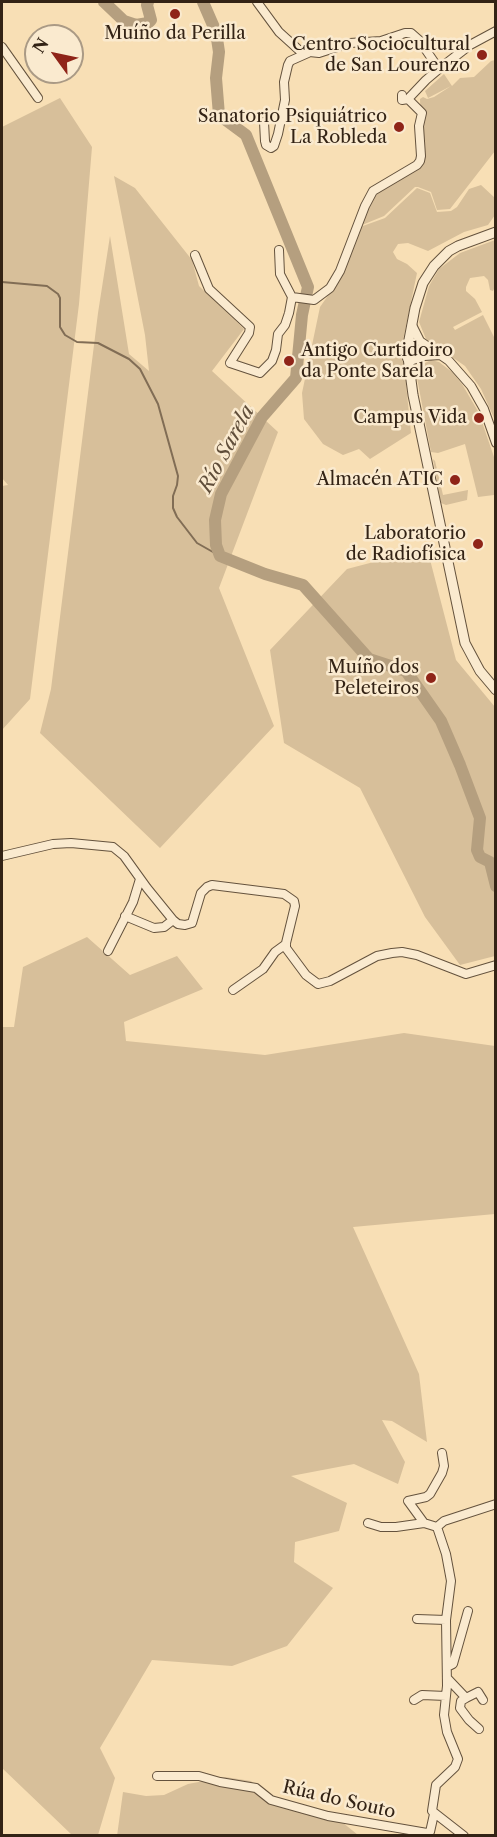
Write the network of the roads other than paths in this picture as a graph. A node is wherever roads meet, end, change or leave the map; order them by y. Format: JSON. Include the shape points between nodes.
{"nodes":[{"id":1,"x":257,"y":2,"type":"edge"},
{"id":2,"x":495,"y":31,"type":"edge"},
{"id":3,"x":2,"y":47,"type":"edge"},
{"id":4,"x":304,"y":52,"type":"junction"},
{"id":5,"x":439,"y":69,"type":"junction"},
{"id":6,"x":38,"y":98,"type":"dead end"},
{"id":7,"x":264,"y":122,"type":"dead end"},
{"id":8,"x":495,"y":232,"type":"edge"},
{"id":9,"x":279,"y":250,"type":"dead end"},
{"id":10,"x":195,"y":255,"type":"dead end"},
{"id":11,"x":294,"y":297,"type":"junction"},
{"id":12,"x":411,"y":325,"type":"junction"},
{"id":13,"x":422,"y":343,"type":"junction"},
{"id":14,"x":407,"y":344,"type":"junction"},
{"id":15,"x":441,"y":355,"type":"junction"},
{"id":16,"x":424,"y":356,"type":"junction"},
{"id":17,"x":407,"y":358,"type":"junction"},
{"id":18,"x":495,"y":442,"type":"edge"},
{"id":19,"x":495,"y":690,"type":"edge"},
{"id":20,"x":2,"y":856,"type":"edge"},
{"id":21,"x":140,"y":879,"type":"junction"},
{"id":22,"x":125,"y":916,"type":"junction"},
{"id":23,"x":173,"y":920,"type":"junction"},
{"id":24,"x":286,"y":944,"type":"junction"},
{"id":25,"x":108,"y":951,"type":"dead end"},
{"id":26,"x":495,"y":965,"type":"edge"},
{"id":27,"x":233,"y":990,"type":"dead end"},
{"id":28,"x":442,"y":1453,"type":"dead end"},
{"id":29,"x":495,"y":1504,"type":"edge"},
{"id":30,"x":368,"y":1523,"type":"dead end"},
{"id":31,"x":424,"y":1523,"type":"junction"},
{"id":32,"x":437,"y":1527,"type":"junction"},
{"id":33,"x":468,"y":1611,"type":"dead end"},
{"id":34,"x":417,"y":1619,"type":"dead end"},
{"id":35,"x":446,"y":1620,"type":"junction"},
{"id":36,"x":447,"y":1667,"type":"junction"},
{"id":37,"x":447,"y":1678,"type":"junction"},
{"id":38,"x":446,"y":1696,"type":"junction"},
{"id":39,"x":466,"y":1698,"type":"junction"},
{"id":40,"x":414,"y":1700,"type":"dead end"},
{"id":41,"x":483,"y":1700,"type":"dead end"},
{"id":42,"x":479,"y":1729,"type":"dead end"},
{"id":43,"x":157,"y":1776,"type":"dead end"},
{"id":44,"x":434,"y":1814,"type":"junction"},
{"id":45,"x":464,"y":1836,"type":"edge"}],
"edges":[{"from":1,"to":4,"type":"street","via":[[279,32]]},
{"from":2,"to":5,"type":"street"},
{"from":3,"to":6,"type":"street"},
{"from":4,"to":5,"type":"street","via":[[411,33]]},
{"from":4,"to":7,"type":"street","via":[[288,64],[285,100],[271,148],[266,146]]},
{"from":5,"to":11,"type":"street","via":[[405,97],[422,113],[420,161],[373,191],[330,288],[311,300]]},
{"from":8,"to":12,"type":"street","via":[[458,246],[441,258],[423,283]]},
{"from":9,"to":11,"type":"street","via":[[280,274]]},
{"from":10,"to":11,"type":"street","via":[[209,289],[250,327],[230,363],[260,373],[272,361],[278,334]]},
{"from":12,"to":13,"type":"street"},
{"from":12,"to":14,"type":"street"},
{"from":13,"to":14,"type":"street","via":[[414,340]]},
{"from":13,"to":15,"type":"street"},
{"from":13,"to":16,"type":"street","via":[[426,348]]},
{"from":14,"to":17,"type":"street"},
{"from":15,"to":16,"type":"street"},
{"from":15,"to":18,"type":"street","via":[[471,386]]},
{"from":16,"to":17,"type":"street"},
{"from":17,"to":19,"type":"street","via":[[465,643]]},
{"from":20,"to":21,"type":"street","via":[[53,844],[107,845],[124,856]]},
{"from":21,"to":22,"type":"street"},
{"from":21,"to":23,"type":"street"},
{"from":22,"to":23,"type":"street","via":[[154,928]]},
{"from":22,"to":25,"type":"street"},
{"from":23,"to":24,"type":"street","via":[[178,924],[192,923],[207,886],[274,892],[294,901]]},
{"from":24,"to":26,"type":"street","via":[[297,965],[318,984],[377,956],[392,953],[417,956],[466,974]]},
{"from":24,"to":27,"type":"street","via":[[258,973]]},
{"from":28,"to":31,"type":"street","via":[[442,1473],[430,1494],[408,1501]]},
{"from":29,"to":32,"type":"street"},
{"from":30,"to":31,"type":"street","via":[[396,1527]]},
{"from":31,"to":32,"type":"street"},
{"from":32,"to":35,"type":"street","via":[[451,1581]]},
{"from":33,"to":36,"type":"street","via":[[453,1664]]},
{"from":34,"to":35,"type":"street"},
{"from":35,"to":36,"type":"street"},
{"from":36,"to":37,"type":"street"},
{"from":37,"to":38,"type":"street"},
{"from":37,"to":39,"type":"street"},
{"from":38,"to":40,"type":"street","via":[[422,1695]]},
{"from":38,"to":44,"type":"street","via":[[447,1732],[458,1759],[436,1785]]},
{"from":39,"to":41,"type":"street","via":[[478,1692]]},
{"from":39,"to":42,"type":"street","via":[[460,1708]]},
{"from":43,"to":44,"type":"street","name":"Rúa do Souto","via":[[199,1776],[256,1788],[271,1800],[328,1816],[427,1833]]},
{"from":44,"to":45,"type":"street"}]}
